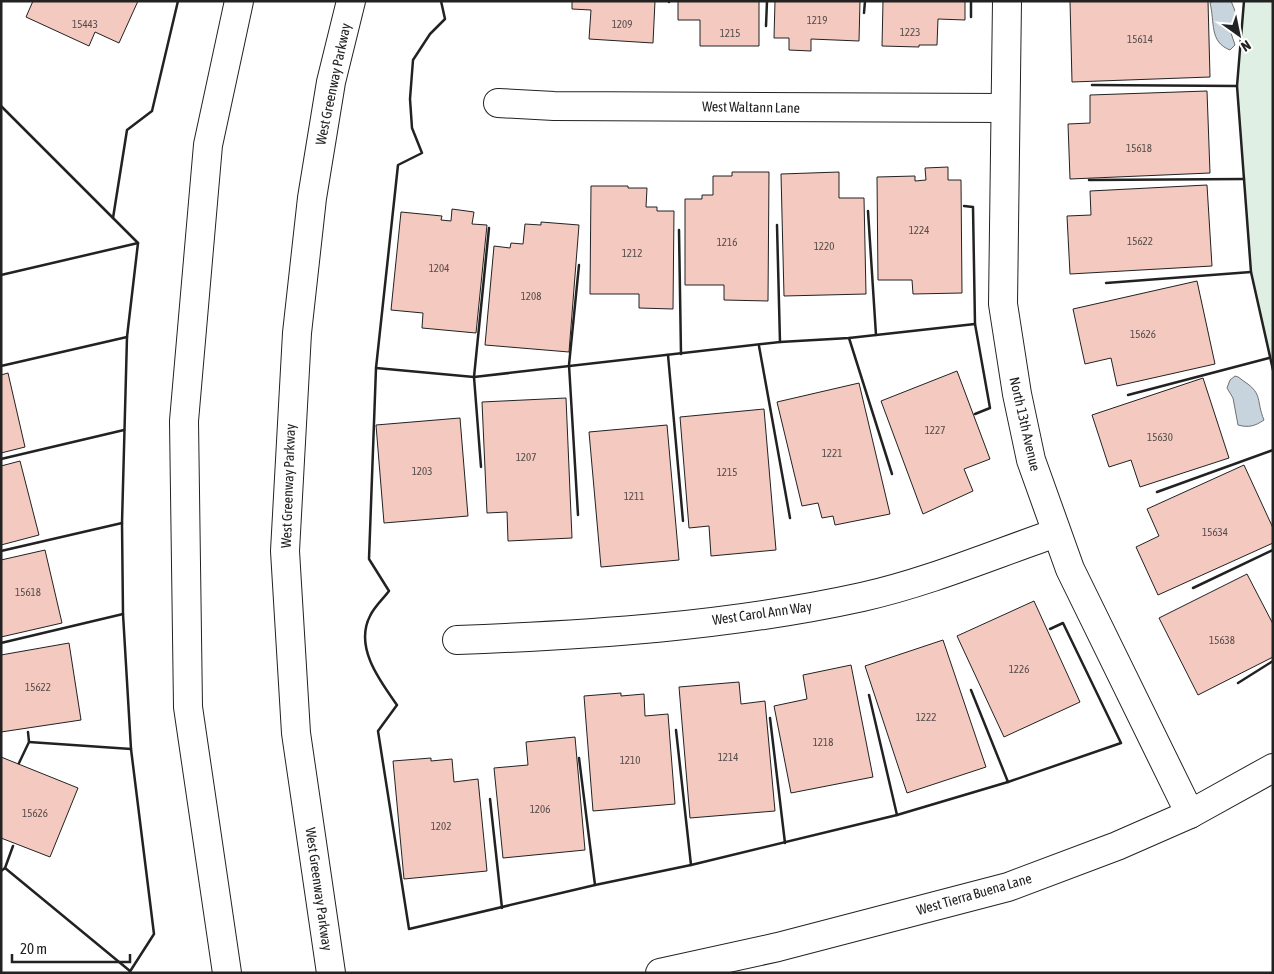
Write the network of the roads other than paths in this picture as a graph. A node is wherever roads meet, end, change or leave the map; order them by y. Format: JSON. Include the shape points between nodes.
{"nodes":[{"id":1,"x":239,"y":1,"type":"edge"},
{"id":2,"x":351,"y":1,"type":"edge"},
{"id":3,"x":1007,"y":1,"type":"edge"},
{"id":4,"x":498,"y":103,"type":"dead end"},
{"id":5,"x":1004,"y":108,"type":"junction"},
{"id":6,"x":1056,"y":533,"type":"junction"},
{"id":7,"x":457,"y":640,"type":"dead end"},
{"id":8,"x":1273,"y":768,"type":"edge"},
{"id":9,"x":1190,"y":814,"type":"junction"},
{"id":10,"x":227,"y":973,"type":"edge"},
{"id":11,"x":331,"y":973,"type":"edge"},
{"id":12,"x":660,"y":973,"type":"edge"}],
"edges":[{"from":1,"to":10,"type":"street","via":[[208,146],[184,420],[188,707]]},
{"from":2,"to":11,"type":"street","name":"West Greenway Parkway","via":[[331,82],[312,198],[296,352],[285,551],[296,733]]},
{"from":3,"to":5,"type":"street","name":"North 13th Avenue"},
{"from":4,"to":5,"type":"street","name":"West Waltann Lane"},
{"from":5,"to":6,"type":"street","name":"North 13th Avenue","via":[[1003,304],[1031,460]]},
{"from":6,"to":7,"type":"street","name":"West Carol Ann Way","via":[[891,589],[815,606],[693,623],[546,637]]},
{"from":6,"to":9,"type":"street","name":"North 13th Avenue","via":[[1070,569]]},
{"from":8,"to":9,"type":"street","name":"West Tierra Buena Lane"},
{"from":9,"to":12,"type":"street","name":"West Tierra Buena Lane","via":[[1117,846],[1008,887],[778,947]]}]}
